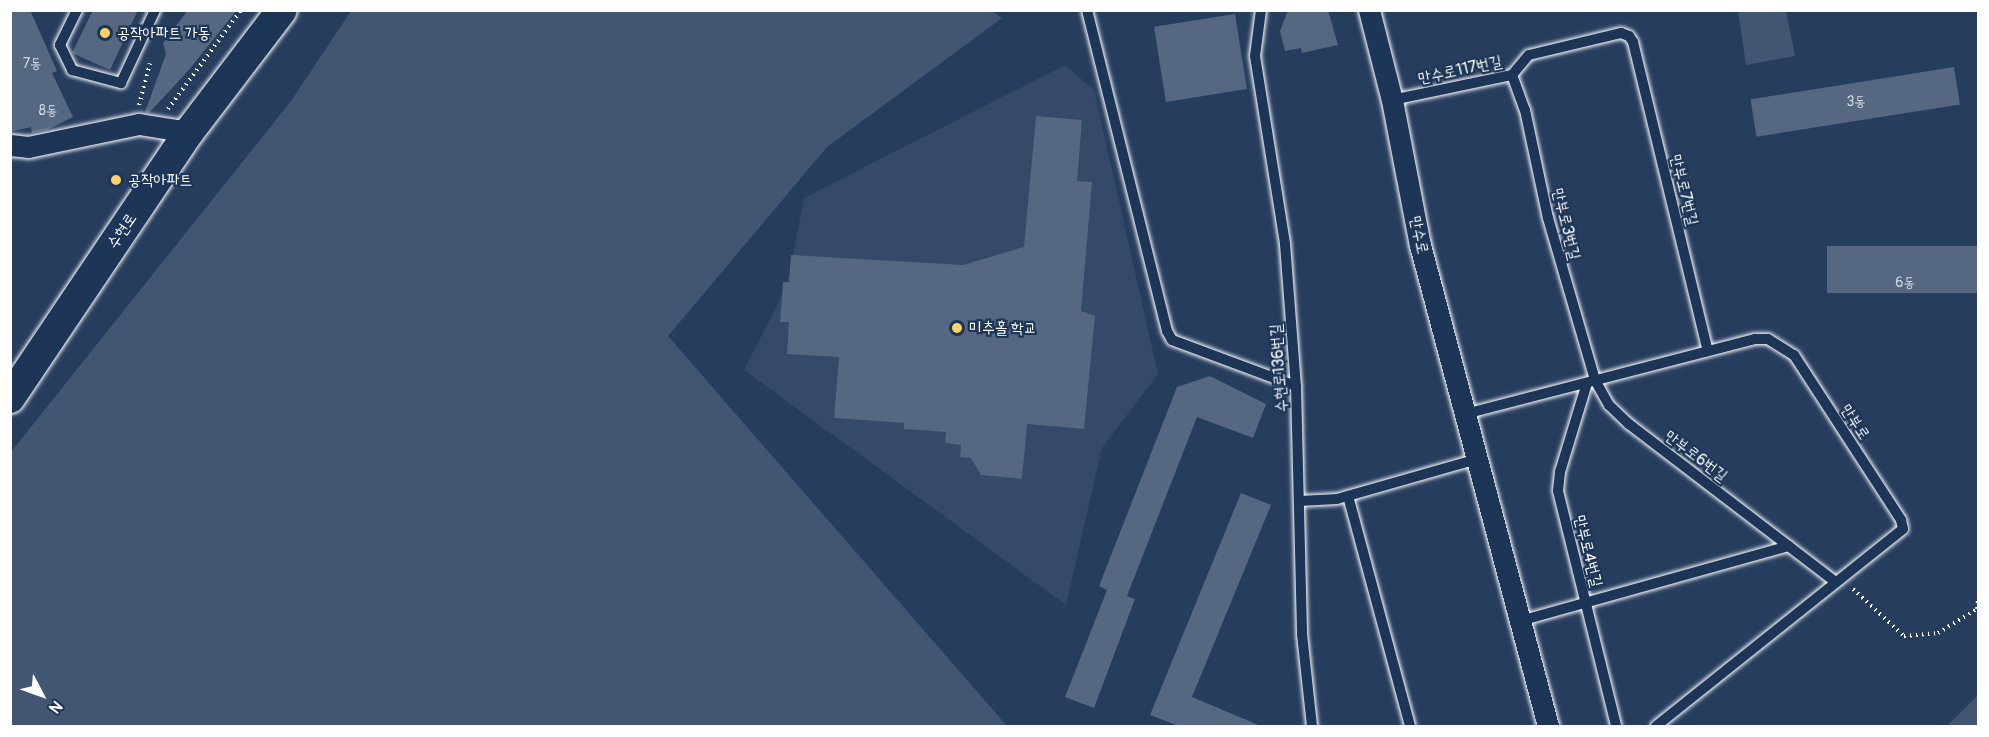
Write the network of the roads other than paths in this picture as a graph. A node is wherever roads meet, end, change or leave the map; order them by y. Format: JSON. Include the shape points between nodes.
{"nodes":[{"id":1,"x":77,"y":10,"type":"edge"},
{"id":2,"x":155,"y":10,"type":"edge"},
{"id":3,"x":282,"y":10,"type":"edge"},
{"id":4,"x":1087,"y":10,"type":"edge"},
{"id":5,"x":1262,"y":10,"type":"edge"},
{"id":6,"x":1369,"y":10,"type":"edge"},
{"id":7,"x":1629,"y":36,"type":"joint"},
{"id":8,"x":1512,"y":75,"type":"junction"},
{"id":9,"x":1392,"y":100,"type":"junction"},
{"id":10,"x":189,"y":132,"type":"junction"},
{"id":11,"x":10,"y":145,"type":"edge"},
{"id":12,"x":1708,"y":351,"type":"junction"},
{"id":13,"x":1591,"y":382,"type":"junction"},
{"id":14,"x":1296,"y":386,"type":"junction"},
{"id":15,"x":10,"y":398,"type":"edge"},
{"id":16,"x":1465,"y":414,"type":"junction"},
{"id":17,"x":1477,"y":459,"type":"junction"},
{"id":18,"x":1348,"y":496,"type":"junction"},
{"id":19,"x":1299,"y":501,"type":"junction"},
{"id":20,"x":1789,"y":546,"type":"junction"},
{"id":21,"x":1836,"y":582,"type":"junction"},
{"id":22,"x":1586,"y":603,"type":"junction"},
{"id":23,"x":1520,"y":621,"type":"junction"},
{"id":24,"x":1312,"y":726,"type":"edge"},
{"id":25,"x":1410,"y":726,"type":"edge"},
{"id":26,"x":1548,"y":726,"type":"edge"},
{"id":27,"x":1616,"y":726,"type":"edge"},
{"id":28,"x":1656,"y":726,"type":"edge"}],
"edges":[{"from":1,"to":2,"type":"lane","via":[[60,45],[72,70],[121,83]]},
{"from":3,"to":10,"type":"street","name":"수현로"},
{"from":4,"to":14,"type":"lane","via":[[1172,340]]},
{"from":5,"to":14,"type":"lane","name":"수현로136번길","via":[[1255,56],[1285,244]]},
{"from":6,"to":9,"type":"street","name":"만수로"},
{"from":7,"to":8,"type":"lane","name":"만수로117번길","via":[[1621,33],[1529,55]]},
{"from":7,"to":12,"type":"lane","name":"만부로7번길"},
{"from":8,"to":9,"type":"lane","name":"만수로117번길"},
{"from":8,"to":13,"type":"lane","name":"만부로3번길","via":[[1525,111]]},
{"from":9,"to":16,"type":"street","name":"만수로","via":[[1420,245]]},
{"from":10,"to":11,"type":"street","via":[[139,124],[28,147]]},
{"from":10,"to":15,"type":"street","name":"수현로"},
{"from":12,"to":13,"type":"lane","name":"만부로"},
{"from":12,"to":21,"type":"lane","name":"만부로","via":[[1768,339],[1794,355],[1901,520],[1903,529]]},
{"from":13,"to":16,"type":"lane","name":"만부로"},
{"from":13,"to":20,"type":"lane","name":"만부로6번길","via":[[1629,424]]},
{"from":13,"to":22,"type":"lane","name":"만부로4번길","via":[[1560,472],[1558,491]]},
{"from":14,"to":19,"type":"lane","name":"수현로136번길"},
{"from":16,"to":17,"type":"street","name":"만수로"},
{"from":17,"to":18,"type":"lane"},
{"from":17,"to":23,"type":"street","name":"만수로"},
{"from":18,"to":19,"type":"lane"},
{"from":18,"to":25,"type":"lane"},
{"from":19,"to":24,"type":"lane","name":"수현로136번길","via":[[1302,634]]},
{"from":20,"to":21,"type":"lane","name":"만부로6번길"},
{"from":20,"to":22,"type":"lane"},
{"from":21,"to":28,"type":"lane","name":"만부로"},
{"from":22,"to":23,"type":"lane"},
{"from":22,"to":27,"type":"lane","name":"만부로4번길"},
{"from":23,"to":26,"type":"street","name":"만수로"}]}
